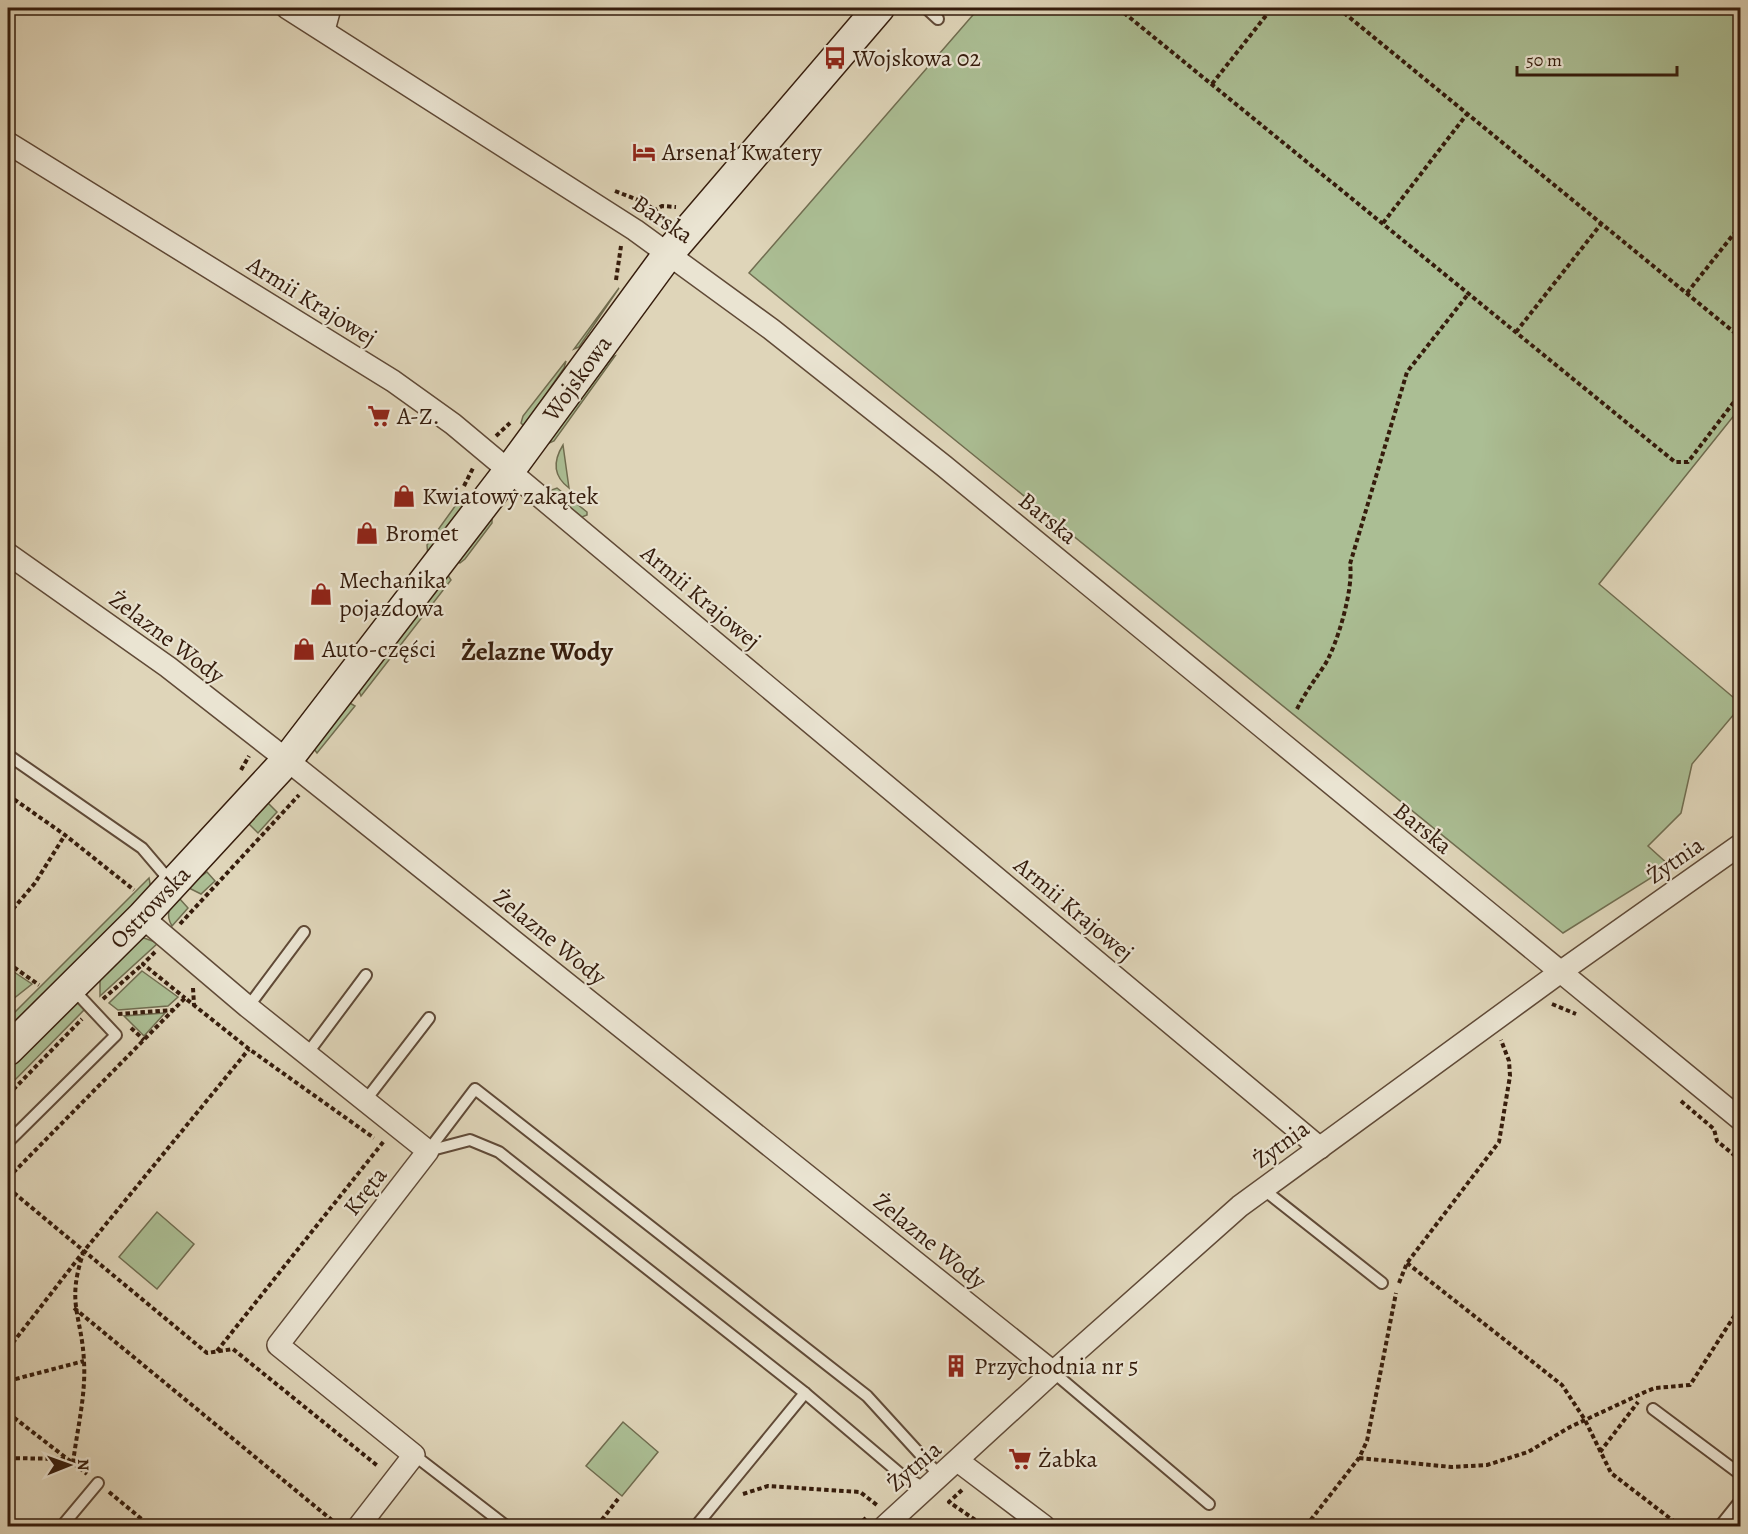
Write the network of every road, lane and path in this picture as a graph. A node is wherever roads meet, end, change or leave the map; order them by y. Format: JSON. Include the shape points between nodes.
{"nodes":[{"id":1,"x":287,"y":8,"type":"edge"},
{"id":2,"x":330,"y":8,"type":"edge"},
{"id":3,"x":879,"y":8,"type":"edge"},
{"id":4,"x":926,"y":8,"type":"edge"},
{"id":5,"x":1118,"y":8,"type":"edge"},
{"id":6,"x":1272,"y":8,"type":"edge"},
{"id":7,"x":1338,"y":8,"type":"edge"},
{"id":8,"x":938,"y":20,"type":"dead end"},
{"id":9,"x":324,"y":30,"type":"junction"},
{"id":10,"x":1212,"y":84,"type":"junction"},
{"id":11,"x":1467,"y":114,"type":"junction"},
{"id":12,"x":8,"y":143,"type":"edge"},
{"id":13,"x":1383,"y":223,"type":"junction"},
{"id":14,"x":1601,"y":224,"type":"junction"},
{"id":15,"x":1740,"y":226,"type":"edge"},
{"id":16,"x":669,"y":253,"type":"junction"},
{"id":17,"x":1469,"y":293,"type":"junction"},
{"id":18,"x":1687,"y":293,"type":"junction"},
{"id":19,"x":1516,"y":332,"type":"junction"},
{"id":20,"x":1740,"y":338,"type":"edge"},
{"id":21,"x":1740,"y":394,"type":"edge"},
{"id":22,"x":509,"y":471,"type":"junction"},
{"id":23,"x":8,"y":554,"type":"edge"},
{"id":24,"x":1297,"y":709,"type":"dead end"},
{"id":25,"x":8,"y":755,"type":"edge"},
{"id":26,"x":287,"y":760,"type":"junction"},
{"id":27,"x":313,"y":780,"type":"junction"},
{"id":28,"x":8,"y":795,"type":"edge"},
{"id":29,"x":65,"y":835,"type":"junction"},
{"id":30,"x":1740,"y":845,"type":"edge"},
{"id":31,"x":173,"y":884,"type":"junction"},
{"id":32,"x":147,"y":911,"type":"junction"},
{"id":33,"x":8,"y":915,"type":"edge"},
{"id":34,"x":304,"y":932,"type":"dead end"},
{"id":35,"x":167,"y":938,"type":"junction"},
{"id":36,"x":8,"y":963,"type":"edge"},
{"id":37,"x":143,"y":964,"type":"junction"},
{"id":38,"x":1560,"y":973,"type":"junction"},
{"id":39,"x":366,"y":975,"type":"dead end"},
{"id":40,"x":66,"y":993,"type":"junction"},
{"id":41,"x":185,"y":998,"type":"junction"},
{"id":42,"x":1548,"y":1003,"type":"dead end"},
{"id":43,"x":248,"y":1007,"type":"junction"},
{"id":44,"x":92,"y":1009,"type":"junction"},
{"id":45,"x":174,"y":1010,"type":"junction"},
{"id":46,"x":116,"y":1014,"type":"dead end"},
{"id":47,"x":429,"y":1018,"type":"dead end"},
{"id":48,"x":1581,"y":1018,"type":"dead end"},
{"id":49,"x":1500,"y":1036,"type":"dead end"},
{"id":50,"x":249,"y":1049,"type":"junction"},
{"id":51,"x":8,"y":1050,"type":"edge"},
{"id":52,"x":307,"y":1054,"type":"junction"},
{"id":53,"x":8,"y":1095,"type":"edge"},
{"id":54,"x":1680,"y":1100,"type":"dead end"},
{"id":55,"x":365,"y":1101,"type":"junction"},
{"id":56,"x":1740,"y":1119,"type":"edge"},
{"id":57,"x":396,"y":1126,"type":"junction"},
{"id":58,"x":8,"y":1142,"type":"edge"},
{"id":59,"x":382,"y":1143,"type":"junction"},
{"id":60,"x":1320,"y":1148,"type":"junction"},
{"id":61,"x":428,"y":1151,"type":"junction"},
{"id":62,"x":1740,"y":1160,"type":"edge"},
{"id":63,"x":415,"y":1168,"type":"junction"},
{"id":64,"x":8,"y":1178,"type":"edge"},
{"id":65,"x":8,"y":1188,"type":"edge"},
{"id":66,"x":1263,"y":1188,"type":"junction"},
{"id":67,"x":84,"y":1251,"type":"junction"},
{"id":68,"x":1407,"y":1263,"type":"junction"},
{"id":69,"x":1382,"y":1283,"type":"dead end"},
{"id":70,"x":1740,"y":1307,"type":"edge"},
{"id":71,"x":74,"y":1308,"type":"junction"},
{"id":72,"x":8,"y":1349,"type":"edge"},
{"id":73,"x":217,"y":1351,"type":"junction"},
{"id":74,"x":84,"y":1361,"type":"junction"},
{"id":75,"x":1053,"y":1372,"type":"junction"},
{"id":76,"x":8,"y":1381,"type":"edge"},
{"id":77,"x":1645,"y":1392,"type":"junction"},
{"id":78,"x":805,"y":1394,"type":"junction"},
{"id":79,"x":1653,"y":1409,"type":"dead end"},
{"id":80,"x":8,"y":1413,"type":"edge"},
{"id":81,"x":1585,"y":1419,"type":"junction"},
{"id":82,"x":1600,"y":1452,"type":"junction"},
{"id":83,"x":414,"y":1455,"type":"junction"},
{"id":84,"x":8,"y":1458,"type":"edge"},
{"id":85,"x":1359,"y":1458,"type":"junction"},
{"id":86,"x":68,"y":1459,"type":"junction"},
{"id":87,"x":958,"y":1461,"type":"junction"},
{"id":88,"x":73,"y":1463,"type":"junction"},
{"id":89,"x":1740,"y":1474,"type":"edge"},
{"id":90,"x":395,"y":1480,"type":"junction"},
{"id":91,"x":98,"y":1483,"type":"junction"},
{"id":92,"x":933,"y":1483,"type":"junction"},
{"id":93,"x":618,"y":1499,"type":"dead end"},
{"id":94,"x":1740,"y":1501,"type":"edge"},
{"id":95,"x":714,"y":1504,"type":"junction"},
{"id":96,"x":1209,"y":1504,"type":"dead end"},
{"id":97,"x":62,"y":1527,"type":"edge"},
{"id":98,"x":150,"y":1527,"type":"edge"},
{"id":99,"x":339,"y":1527,"type":"edge"},
{"id":100,"x":359,"y":1527,"type":"edge"},
{"id":101,"x":506,"y":1527,"type":"edge"},
{"id":102,"x":597,"y":1527,"type":"edge"},
{"id":103,"x":696,"y":1527,"type":"edge"},
{"id":104,"x":857,"y":1527,"type":"edge"},
{"id":105,"x":885,"y":1527,"type":"edge"},
{"id":106,"x":1044,"y":1527,"type":"edge"},
{"id":107,"x":1306,"y":1527,"type":"edge"},
{"id":108,"x":1680,"y":1527,"type":"edge"},
{"id":109,"x":1720,"y":1527,"type":"edge"}],
"edges":[{"from":1,"to":9,"type":"street","name":"Barska"},
{"from":2,"to":9,"type":"street"},
{"from":3,"to":16,"type":"street","name":"Wojskowa"},
{"from":4,"to":8,"type":"lane"},
{"from":5,"to":10,"type":"path"},
{"from":6,"to":10,"type":"path"},
{"from":7,"to":11,"type":"path"},
{"from":9,"to":16,"type":"street","name":"Barska"},
{"from":10,"to":13,"type":"path"},
{"from":11,"to":13,"type":"path"},
{"from":11,"to":14,"type":"path"},
{"from":12,"to":22,"type":"street","name":"Armii Krajowej","via":[[393,381]]},
{"from":13,"to":17,"type":"path"},
{"from":14,"to":18,"type":"path"},
{"from":14,"to":19,"type":"path"},
{"from":15,"to":18,"type":"path"},
{"from":16,"to":22,"type":"street","name":"Wojskowa"},
{"from":16,"to":38,"type":"street","name":"Barska","via":[[944,466]]},
{"from":17,"to":19,"type":"path"},
{"from":17,"to":24,"type":"path","via":[[1407,372],[1350,564],[1350,593],[1325,664]]},
{"from":18,"to":20,"type":"path"},
{"from":19,"to":21,"type":"path","via":[[1675,462],[1688,462]]},
{"from":22,"to":26,"type":"street","name":"Wojskowa"},
{"from":22,"to":60,"type":"street","name":"Armii Krajowej"},
{"from":23,"to":26,"type":"street","name":"Żelazne Wody","via":[[168,667]]},
{"from":25,"to":31,"type":"lane","via":[[142,848]]},
{"from":26,"to":27,"type":"street","name":"Żelazne Wody"},
{"from":26,"to":31,"type":"street","name":"Ostrowska"},
{"from":27,"to":35,"type":"path"},
{"from":27,"to":75,"type":"street","name":"Żelazne Wody"},
{"from":28,"to":29,"type":"path"},
{"from":29,"to":32,"type":"path"},
{"from":29,"to":33,"type":"path","via":[[35,883]]},
{"from":30,"to":38,"type":"street","name":"Żytnia"},
{"from":31,"to":32,"type":"street","name":"Ostrowska"},
{"from":32,"to":35,"type":"street"},
{"from":32,"to":40,"type":"street","name":"Ostrowska"},
{"from":34,"to":43,"type":"lane"},
{"from":35,"to":37,"type":"path"},
{"from":35,"to":43,"type":"street"},
{"from":36,"to":40,"type":"path"},
{"from":37,"to":41,"type":"path"},
{"from":37,"to":44,"type":"path"},
{"from":38,"to":56,"type":"street","name":"Barska"},
{"from":38,"to":60,"type":"street","name":"Żytnia"},
{"from":39,"to":52,"type":"lane"},
{"from":40,"to":44,"type":"lane"},
{"from":40,"to":51,"type":"street","name":"Ostrowska"},
{"from":41,"to":45,"type":"path"},
{"from":41,"to":50,"type":"path"},
{"from":42,"to":48,"type":"path"},
{"from":43,"to":52,"type":"street"},
{"from":44,"to":53,"type":"path"},
{"from":44,"to":58,"type":"lane","via":[[116,1035]]},
{"from":45,"to":46,"type":"path"},
{"from":45,"to":64,"type":"path"},
{"from":47,"to":55,"type":"lane"},
{"from":49,"to":68,"type":"path","via":[[1510,1076],[1499,1142]]},
{"from":50,"to":59,"type":"path"},
{"from":50,"to":67,"type":"path"},
{"from":52,"to":55,"type":"street"},
{"from":54,"to":62,"type":"path","via":[[1714,1129],[1717,1141]]},
{"from":55,"to":57,"type":"street"},
{"from":57,"to":59,"type":"path"},
{"from":57,"to":61,"type":"street"},
{"from":59,"to":63,"type":"path"},
{"from":59,"to":73,"type":"path"},
{"from":60,"to":66,"type":"street","name":"Żytnia"},
{"from":61,"to":63,"type":"street","name":"Kręta"},
{"from":61,"to":78,"type":"lane","via":[[471,1140],[499,1152]]},
{"from":61,"to":92,"type":"lane","via":[[475,1089],[867,1396]]},
{"from":63,"to":83,"type":"street","name":"Kręta","via":[[278,1345]]},
{"from":65,"to":67,"type":"path"},
{"from":66,"to":69,"type":"lane"},
{"from":66,"to":75,"type":"street","name":"Żytnia"},
{"from":67,"to":71,"type":"path","via":[[74,1279]]},
{"from":67,"to":72,"type":"path"},
{"from":67,"to":73,"type":"path","via":[[207,1353]]},
{"from":68,"to":81,"type":"path","via":[[1562,1385]]},
{"from":68,"to":85,"type":"path","via":[[1397,1286],[1367,1441]]},
{"from":70,"to":77,"type":"path","via":[[1690,1385]]},
{"from":71,"to":74,"type":"path"},
{"from":71,"to":99,"type":"path"},
{"from":73,"to":90,"type":"path","via":[[233,1349]]},
{"from":74,"to":76,"type":"path"},
{"from":74,"to":88,"type":"path"},
{"from":75,"to":87,"type":"street","name":"Żytnia"},
{"from":75,"to":96,"type":"lane"},
{"from":77,"to":81,"type":"path"},
{"from":77,"to":82,"type":"path"},
{"from":78,"to":92,"type":"lane","via":[[904,1477]]},
{"from":78,"to":95,"type":"lane"},
{"from":79,"to":89,"type":"lane"},
{"from":80,"to":86,"type":"path"},
{"from":81,"to":82,"type":"path"},
{"from":81,"to":85,"type":"path","via":[[1528,1452],[1487,1465],[1452,1467]]},
{"from":82,"to":108,"type":"path","via":[[1611,1473]]},
{"from":83,"to":90,"type":"street"},
{"from":83,"to":101,"type":"lane"},
{"from":84,"to":86,"type":"path"},
{"from":85,"to":107,"type":"path"},
{"from":86,"to":88,"type":"path"},
{"from":87,"to":92,"type":"street","name":"Żytnia"},
{"from":87,"to":106,"type":"street"},
{"from":88,"to":91,"type":"path"},
{"from":90,"to":100,"type":"street"},
{"from":91,"to":97,"type":"lane"},
{"from":91,"to":98,"type":"path"},
{"from":92,"to":105,"type":"street","name":"Żytnia"},
{"from":93,"to":102,"type":"path"},
{"from":94,"to":109,"type":"lane"},
{"from":95,"to":103,"type":"lane"},
{"from":95,"to":104,"type":"path","via":[[768,1486],[860,1492],[879,1506]]}]}
